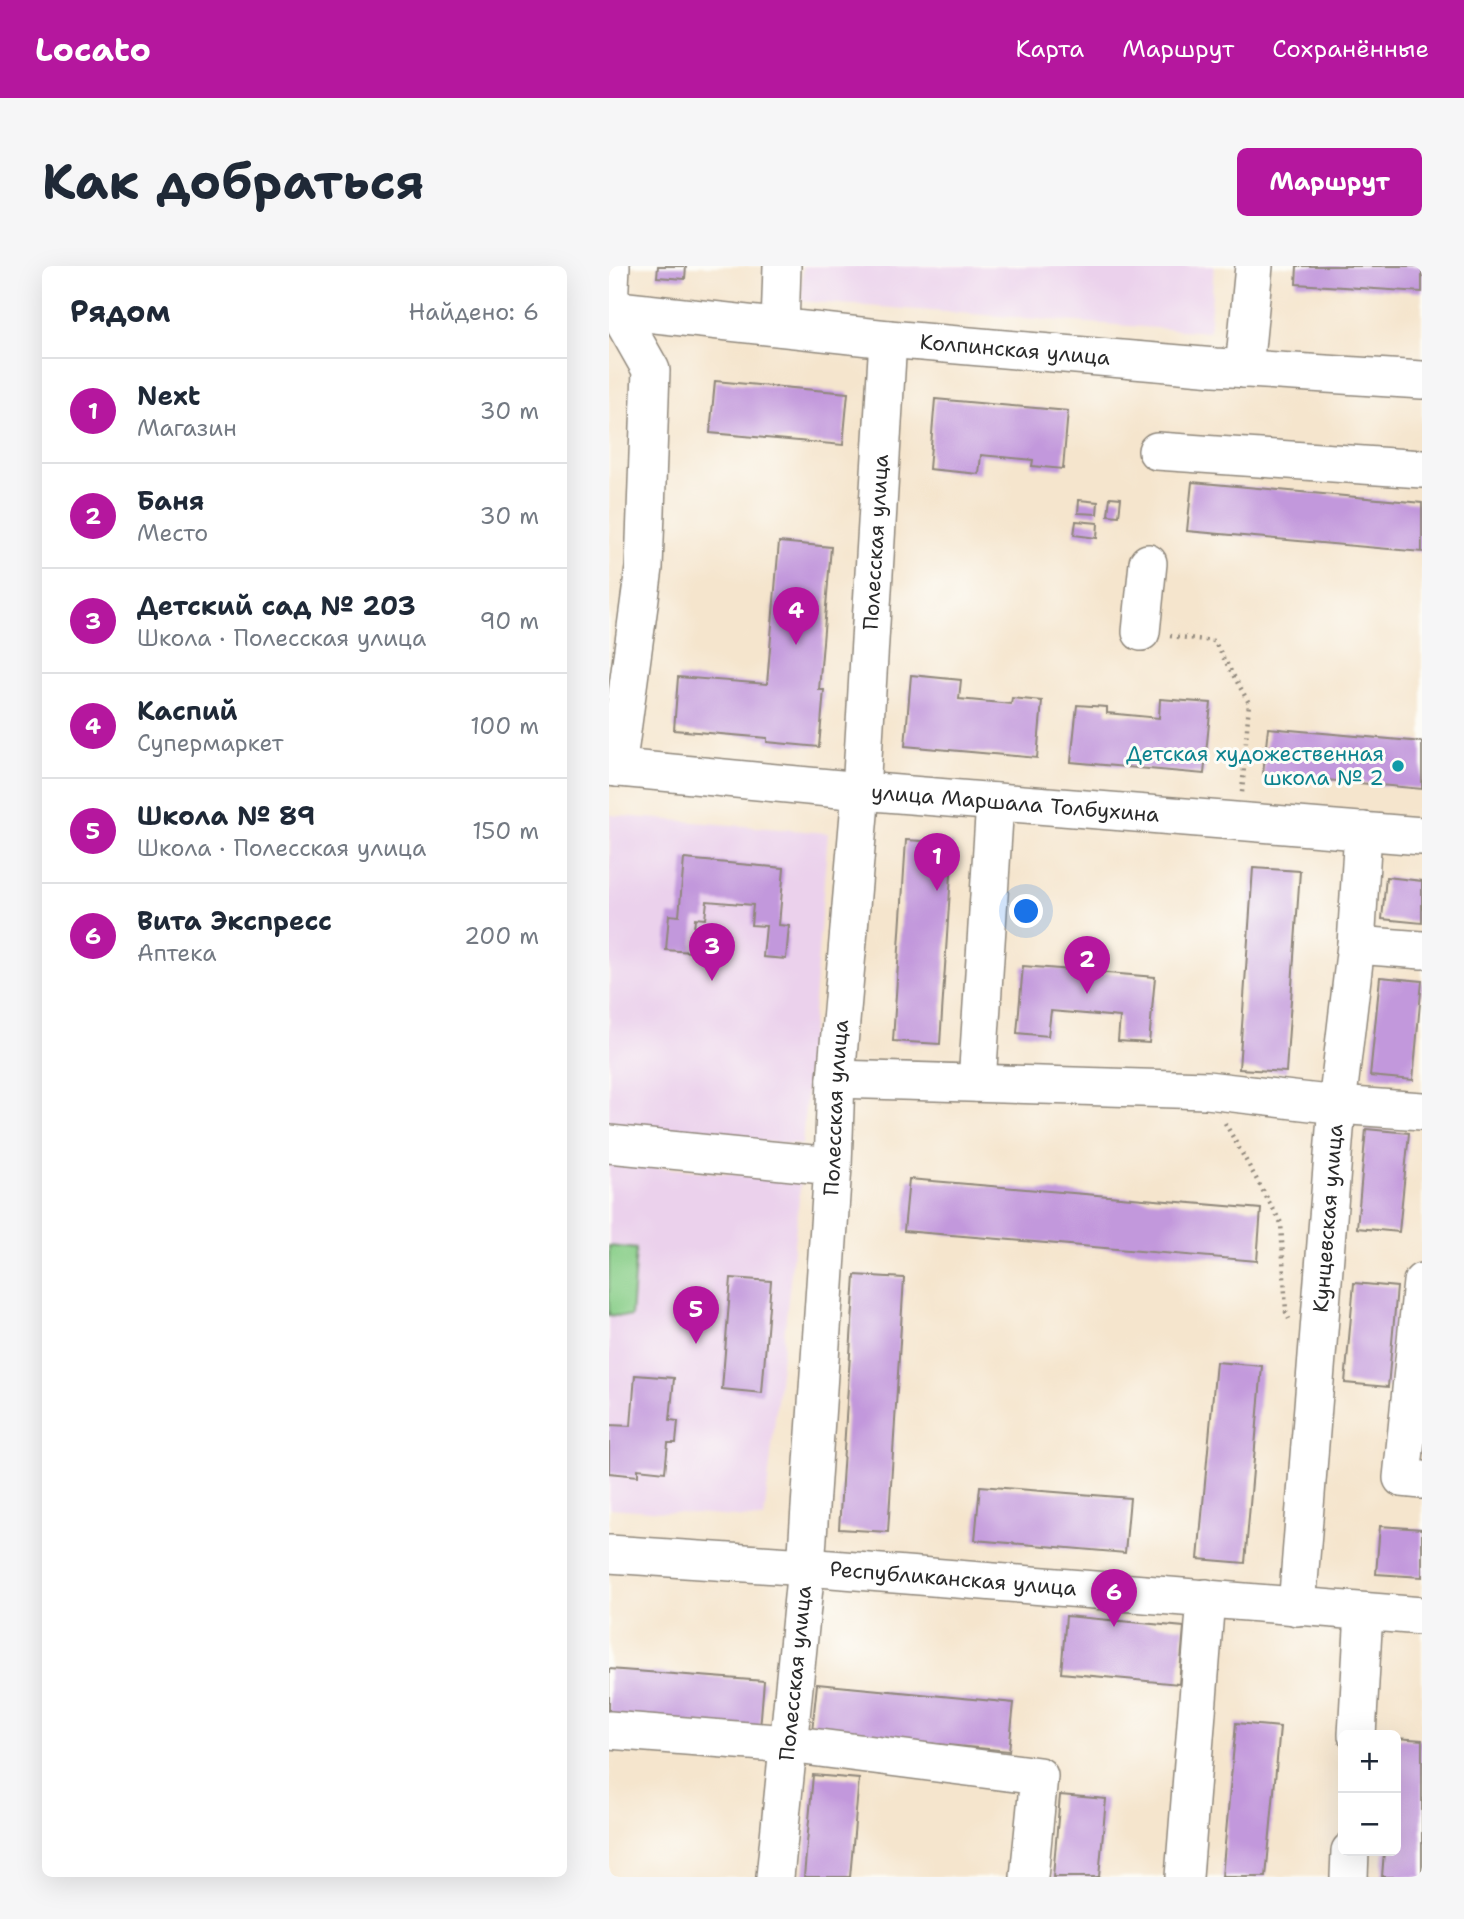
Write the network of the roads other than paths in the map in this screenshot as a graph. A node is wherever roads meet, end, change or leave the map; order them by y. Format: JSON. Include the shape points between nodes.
{"nodes":[{"id":1,"x":611,"y":266,"type":"edge"},
{"id":2,"x":782,"y":266,"type":"edge"},
{"id":3,"x":1254,"y":266,"type":"edge"},
{"id":4,"x":612,"y":308,"type":"edge"},
{"id":5,"x":780,"y":327,"type":"junction"},
{"id":6,"x":888,"y":339,"type":"junction"},
{"id":7,"x":1244,"y":369,"type":"junction"},
{"id":8,"x":1422,"y":380,"type":"edge"},
{"id":9,"x":1157,"y":451,"type":"dead end"},
{"id":10,"x":1422,"y":469,"type":"edge"},
{"id":11,"x":1148,"y":563,"type":"dead end"},
{"id":12,"x":1141,"y":632,"type":"road end"},
{"id":13,"x":613,"y":768,"type":"edge"},
{"id":14,"x":861,"y":791,"type":"junction"},
{"id":15,"x":995,"y":802,"type":"junction"},
{"id":16,"x":1363,"y":831,"type":"junction"},
{"id":17,"x":1422,"y":836,"type":"edge"},
{"id":18,"x":1356,"y":945,"type":"junction"},
{"id":19,"x":1422,"y":950,"type":"edge"},
{"id":20,"x":836,"y":1079,"type":"junction"},
{"id":21,"x":977,"y":1083,"type":"junction"},
{"id":22,"x":1337,"y":1105,"type":"junction"},
{"id":23,"x":1422,"y":1111,"type":"edge"},
{"id":24,"x":609,"y":1144,"type":"edge"},
{"id":25,"x":833,"y":1166,"type":"junction"},
{"id":26,"x":1422,"y":1282,"type":"edge"},
{"id":27,"x":1422,"y":1480,"type":"edge"},
{"id":28,"x":609,"y":1554,"type":"edge"},
{"id":29,"x":806,"y":1567,"type":"junction"},
{"id":30,"x":1206,"y":1598,"type":"junction"},
{"id":31,"x":1297,"y":1607,"type":"junction"},
{"id":32,"x":1364,"y":1612,"type":"junction"},
{"id":33,"x":1422,"y":1616,"type":"edge"},
{"id":34,"x":609,"y":1730,"type":"edge"},
{"id":35,"x":1357,"y":1730,"type":"edge"},
{"id":36,"x":788,"y":1744,"type":"junction"},
{"id":37,"x":1350,"y":1856,"type":"edge"},
{"id":38,"x":775,"y":1877,"type":"edge"},
{"id":39,"x":1029,"y":1877,"type":"edge"},
{"id":40,"x":1184,"y":1877,"type":"edge"},
{"id":41,"x":1349,"y":1877,"type":"edge"}],
"edges":[{"from":1,"to":4,"type":"street"},
{"from":2,"to":5,"type":"street"},
{"from":3,"to":7,"type":"street"},
{"from":4,"to":5,"type":"street","name":"Колпинская улица"},
{"from":4,"to":13,"type":"street","via":[[651,370],[644,568]]},
{"from":5,"to":6,"type":"street","name":"Колпинская улица"},
{"from":6,"to":7,"type":"street","name":"Колпинская улица"},
{"from":6,"to":14,"type":"street","name":"Полесская улица"},
{"from":7,"to":8,"type":"street","name":"Колпинская улица"},
{"from":9,"to":10,"type":"street"},
{"from":11,"to":12,"type":"street"},
{"from":13,"to":14,"type":"street","name":"улица Маршала Толбухина"},
{"from":14,"to":15,"type":"street","name":"улица Маршала Толбухина"},
{"from":14,"to":20,"type":"street","name":"Полесская улица"},
{"from":15,"to":16,"type":"street","name":"улица Маршала Толбухина"},
{"from":15,"to":21,"type":"street"},
{"from":16,"to":17,"type":"street","name":"улица Маршала Толбухина"},
{"from":16,"to":18,"type":"street","name":"Кунцевская улица"},
{"from":18,"to":19,"type":"street"},
{"from":18,"to":22,"type":"street","name":"Кунцевская улица"},
{"from":20,"to":21,"type":"street"},
{"from":20,"to":25,"type":"street","name":"Полесская улица"},
{"from":21,"to":22,"type":"street","via":[[1207,1090]]},
{"from":22,"to":23,"type":"street"},
{"from":22,"to":31,"type":"street","name":"Кунцевская улица"},
{"from":24,"to":25,"type":"street"},
{"from":25,"to":29,"type":"street","name":"Полесская улица"},
{"from":26,"to":27,"type":"street","via":[[1402,1478]]},
{"from":28,"to":29,"type":"street","name":"Республиканская улица"},
{"from":29,"to":30,"type":"street","name":"Республиканская улица"},
{"from":29,"to":36,"type":"street","name":"Полесская улица"},
{"from":30,"to":31,"type":"street","name":"Республиканская улица"},
{"from":30,"to":40,"type":"street"},
{"from":31,"to":32,"type":"street","name":"Республиканская улица"},
{"from":32,"to":33,"type":"street","name":"Республиканская улица"},
{"from":32,"to":35,"type":"street"},
{"from":34,"to":36,"type":"street"},
{"from":36,"to":38,"type":"street","name":"Полесская улица"},
{"from":36,"to":39,"type":"street","via":[[1039,1776]]},
{"from":37,"to":41,"type":"street"}]}
